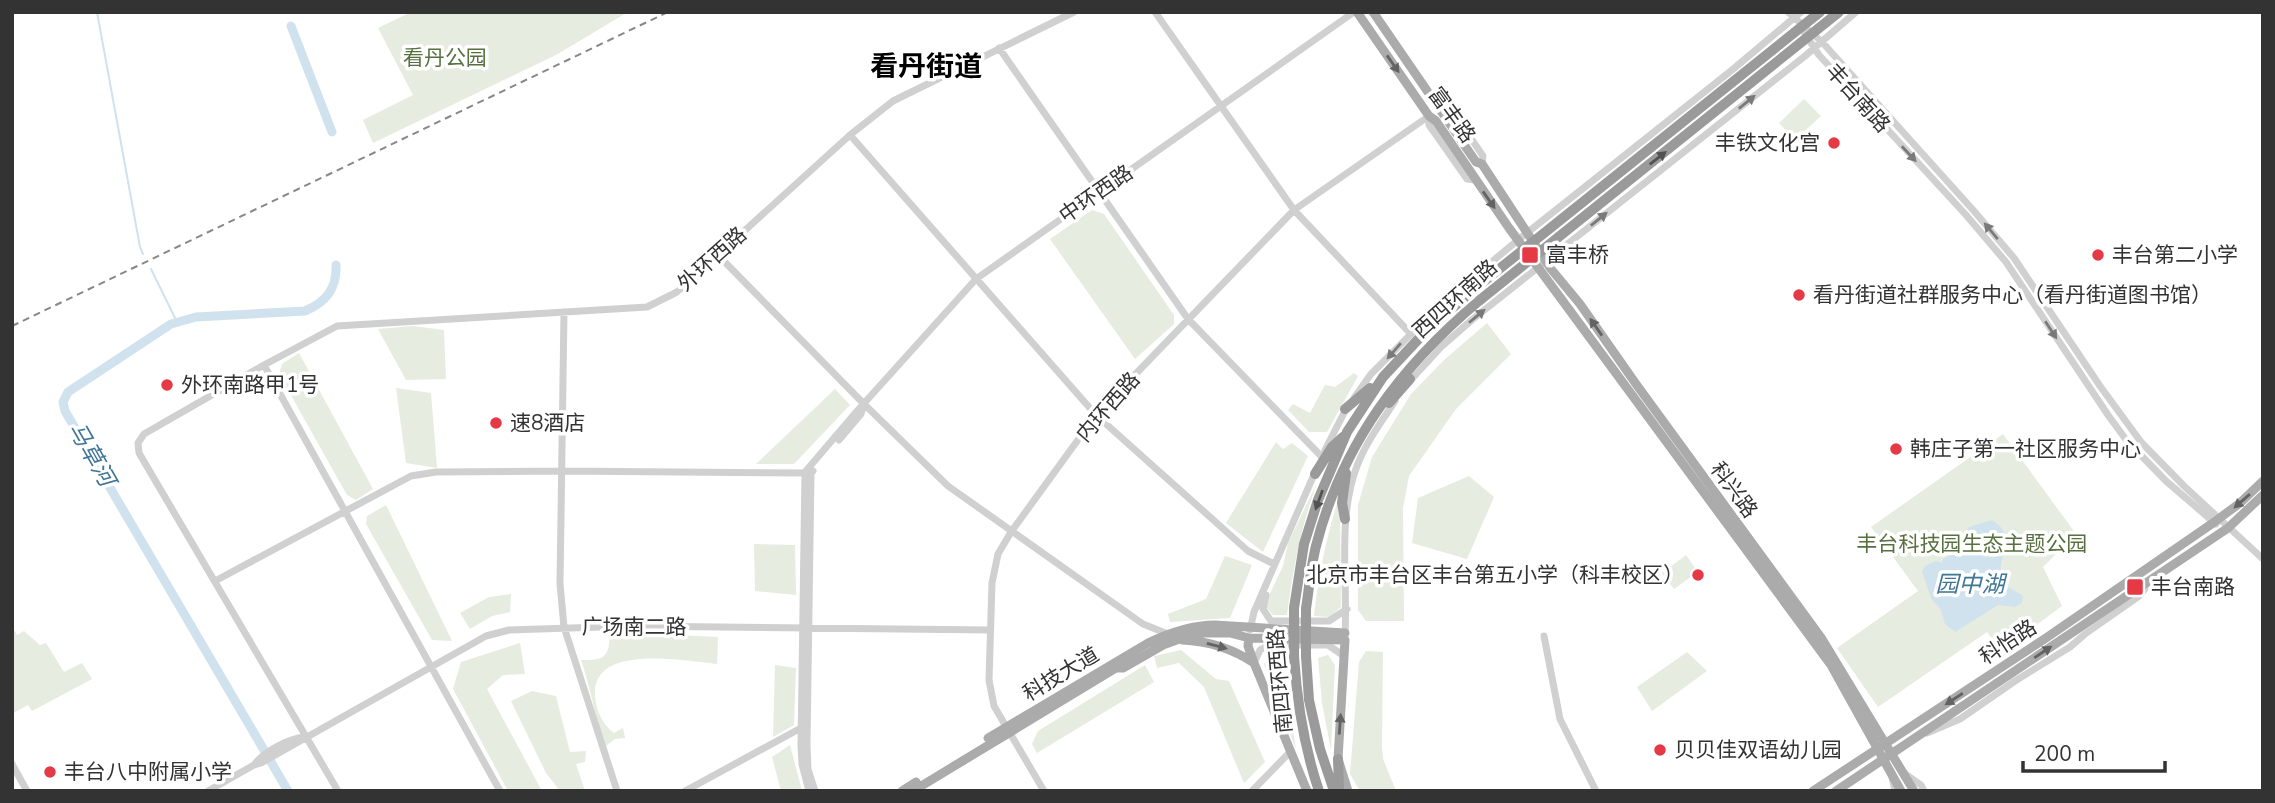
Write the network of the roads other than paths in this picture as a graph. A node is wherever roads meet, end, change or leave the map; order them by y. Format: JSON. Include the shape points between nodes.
{"nodes":[{"id":1,"x":1074,"y":12,"type":"edge"},
{"id":2,"x":1155,"y":12,"type":"edge"},
{"id":3,"x":1356,"y":12,"type":"edge"},
{"id":4,"x":1373,"y":12,"type":"edge"},
{"id":5,"x":1788,"y":12,"type":"edge"},
{"id":6,"x":1820,"y":12,"type":"edge"},
{"id":7,"x":1826,"y":12,"type":"edge"},
{"id":8,"x":1856,"y":12,"type":"edge"},
{"id":9,"x":1798,"y":16,"type":"edge"},
{"id":10,"x":1842,"y":17,"type":"edge"},
{"id":11,"x":1822,"y":42,"type":"junction"},
{"id":12,"x":999,"y":48,"type":"junction"},
{"id":13,"x":1814,"y":48,"type":"junction"},
{"id":14,"x":1707,"y":91,"type":"junction"},
{"id":15,"x":1220,"y":106,"type":"junction"},
{"id":16,"x":1429,"y":116,"type":"junction"},
{"id":17,"x":1728,"y":117,"type":"junction"},
{"id":18,"x":850,"y":135,"type":"junction"},
{"id":19,"x":1098,"y":192,"type":"junction"},
{"id":20,"x":1294,"y":210,"type":"junction"},
{"id":21,"x":1544,"y":219,"type":"junction"},
{"id":22,"x":1528,"y":232,"type":"junction"},
{"id":23,"x":1518,"y":240,"type":"junction"},
{"id":24,"x":1564,"y":247,"type":"junction"},
{"id":25,"x":718,"y":255,"type":"junction"},
{"id":26,"x":1542,"y":264,"type":"junction"},
{"id":27,"x":976,"y":279,"type":"junction"},
{"id":28,"x":564,"y":312,"type":"junction"},
{"id":29,"x":1188,"y":320,"type":"junction"},
{"id":30,"x":1410,"y":333,"type":"junction"},
{"id":31,"x":264,"y":365,"type":"junction"},
{"id":32,"x":1383,"y":377,"type":"junction"},
{"id":33,"x":1410,"y":379,"type":"junction"},
{"id":34,"x":864,"y":404,"type":"junction"},
{"id":35,"x":1345,"y":409,"type":"junction"},
{"id":36,"x":1096,"y":415,"type":"junction"},
{"id":37,"x":1347,"y":432,"type":"junction"},
{"id":38,"x":1362,"y":434,"type":"junction"},
{"id":39,"x":1322,"y":457,"type":"junction"},
{"id":40,"x":1348,"y":458,"type":"junction"},
{"id":41,"x":562,"y":471,"type":"junction"},
{"id":42,"x":808,"y":473,"type":"junction"},
{"id":43,"x":1315,"y":474,"type":"junction"},
{"id":44,"x":2263,"y":481,"type":"edge"},
{"id":45,"x":2263,"y":495,"type":"edge"},
{"id":46,"x":344,"y":511,"type":"junction"},
{"id":47,"x":1345,"y":519,"type":"junction"},
{"id":48,"x":2216,"y":521,"type":"junction"},
{"id":49,"x":2228,"y":528,"type":"junction"},
{"id":50,"x":1011,"y":532,"type":"junction"},
{"id":51,"x":2263,"y":559,"type":"edge"},
{"id":52,"x":1274,"y":564,"type":"junction"},
{"id":53,"x":1269,"y":578,"type":"junction"},
{"id":54,"x":215,"y":581,"type":"junction"},
{"id":55,"x":1294,"y":608,"type":"joint"},
{"id":56,"x":1347,"y":609,"type":"junction"},
{"id":57,"x":1271,"y":621,"type":"junction"},
{"id":58,"x":564,"y":627,"type":"junction"},
{"id":59,"x":806,"y":629,"type":"junction"},
{"id":60,"x":990,"y":630,"type":"junction"},
{"id":61,"x":1249,"y":633,"type":"junction"},
{"id":62,"x":1168,"y":634,"type":"junction"},
{"id":63,"x":1544,"y":636,"type":"dead end"},
{"id":64,"x":1345,"y":637,"type":"junction"},
{"id":65,"x":1177,"y":640,"type":"junction"},
{"id":66,"x":1300,"y":656,"type":"junction"},
{"id":67,"x":1344,"y":656,"type":"junction"},
{"id":68,"x":1254,"y":663,"type":"junction"},
{"id":69,"x":430,"y":667,"type":"junction"},
{"id":70,"x":804,"y":728,"type":"junction"},
{"id":71,"x":1008,"y":730,"type":"junction"},
{"id":72,"x":305,"y":737,"type":"junction"},
{"id":73,"x":1882,"y":746,"type":"junction"},
{"id":74,"x":1290,"y":752,"type":"junction"},
{"id":75,"x":1888,"y":756,"type":"junction"},
{"id":76,"x":1338,"y":759,"type":"junction"},
{"id":77,"x":12,"y":764,"type":"edge"},
{"id":78,"x":1903,"y":772,"type":"junction"},
{"id":79,"x":1892,"y":773,"type":"junction"},
{"id":80,"x":27,"y":791,"type":"edge"},
{"id":81,"x":208,"y":791,"type":"edge"},
{"id":82,"x":338,"y":791,"type":"edge"},
{"id":83,"x":500,"y":791,"type":"edge"},
{"id":84,"x":617,"y":791,"type":"edge"},
{"id":85,"x":685,"y":791,"type":"edge"},
{"id":86,"x":809,"y":791,"type":"edge"},
{"id":87,"x":815,"y":791,"type":"edge"},
{"id":88,"x":902,"y":791,"type":"edge"},
{"id":89,"x":913,"y":791,"type":"edge"},
{"id":90,"x":1044,"y":791,"type":"edge"},
{"id":91,"x":1252,"y":791,"type":"edge"},
{"id":92,"x":1307,"y":791,"type":"edge"},
{"id":93,"x":1319,"y":791,"type":"edge"},
{"id":94,"x":1334,"y":791,"type":"edge"},
{"id":95,"x":1339,"y":791,"type":"edge"},
{"id":96,"x":1348,"y":791,"type":"edge"},
{"id":97,"x":1596,"y":791,"type":"edge"},
{"id":98,"x":1812,"y":791,"type":"edge"},
{"id":99,"x":1836,"y":791,"type":"edge"},
{"id":100,"x":1895,"y":791,"type":"edge"},
{"id":101,"x":1901,"y":791,"type":"edge"},
{"id":102,"x":1914,"y":791,"type":"edge"},
{"id":103,"x":1924,"y":791,"type":"edge"}],
"edges":[{"from":1,"to":12,"type":"street","name":"外环西路"},
{"from":2,"to":15,"type":"street"},
{"from":3,"to":15,"type":"street","name":"中环西路"},
{"from":3,"to":16,"type":"main road","name":"富丰路","one_way":true},
{"from":4,"to":22,"type":"main road","name":"富丰路"},
{"from":5,"to":9,"type":"street"},
{"from":6,"to":32,"type":"highway","name":"西四环南路","bridge":true,"via":[[1473,290]]},
{"from":7,"to":10,"type":"street","via":[[1834,23],[1840,24]]},
{"from":8,"to":10,"type":"street","name":"西四环南路"},
{"from":9,"to":11,"type":"street","name":"丰台南路"},
{"from":9,"to":13,"type":"street","name":"丰台南路"},
{"from":9,"to":14,"type":"street","name":"西四环南路"},
{"from":10,"to":11,"type":"street","name":"西四环南路"},
{"from":38,"to":10,"type":"highway","name":"西四环南路","one_way":true,"bridge":true,"via":[[1413,362],[1445,330]]},
{"from":11,"to":13,"type":"street","name":"西四环南路"},
{"from":48,"to":11,"type":"street","name":"丰台南路","one_way":true,"via":[[2141,442],[2014,258]]},
{"from":12,"to":18,"type":"street","name":"外环西路","via":[[893,100]]},
{"from":12,"to":19,"type":"street"},
{"from":17,"to":13,"type":"street","name":"西四环南路","one_way":true},
{"from":13,"to":48,"type":"street","name":"丰台南路","one_way":true,"via":[[2006,262],[2127,441],[2166,481]]},
{"from":14,"to":17,"type":"street"},
{"from":14,"to":21,"type":"street","name":"西四环南路"},
{"from":15,"to":19,"type":"street","name":"中环西路"},
{"from":15,"to":20,"type":"street"},
{"from":16,"to":20,"type":"street","name":"内环西路"},
{"from":16,"to":23,"type":"main road","name":"富丰路","one_way":true},
{"from":24,"to":17,"type":"street","name":"西四环南路","one_way":true},
{"from":18,"to":25,"type":"street","name":"外环西路"},
{"from":18,"to":27,"type":"street"},
{"from":19,"to":27,"type":"street","name":"中环西路"},
{"from":19,"to":29,"type":"street"},
{"from":20,"to":29,"type":"street","name":"内环西路"},
{"from":20,"to":30,"type":"street"},
{"from":21,"to":22,"type":"street","name":"西四环南路"},
{"from":21,"to":24,"type":"street"},
{"from":22,"to":23,"type":"street","name":"西四环南路"},
{"from":22,"to":26,"type":"main road","name":"富丰路"},
{"from":23,"to":26,"type":"main road","name":"富丰路"},
{"from":23,"to":30,"type":"street","name":"西四环南路"},
{"from":24,"to":26,"type":"street","name":"西四环南路"},
{"from":25,"to":28,"type":"street","name":"外环西路","via":[[677,292],[647,307]]},
{"from":25,"to":34,"type":"street"},
{"from":33,"to":26,"type":"street","name":"西四环南路","one_way":true,"via":[[1457,333]]},
{"from":26,"to":73,"type":"main road","name":"科兴路","via":[[1831,665]]},
{"from":27,"to":34,"type":"street","name":"中环西路"},
{"from":27,"to":36,"type":"street"},
{"from":28,"to":31,"type":"street","name":"外环西路","via":[[337,326]]},
{"from":28,"to":41,"type":"street"},
{"from":29,"to":36,"type":"street","name":"内环西路"},
{"from":29,"to":39,"type":"street"},
{"from":30,"to":35,"type":"street","name":"西四环南路","one_way":true},
{"from":31,"to":46,"type":"street"},
{"from":31,"to":54,"type":"street","name":"外环西路","via":[[144,434],[138,443],[139,453]]},
{"from":32,"to":35,"type":"highway"},
{"from":32,"to":37,"type":"highway","name":"西四环南路"},
{"from":33,"to":38,"type":"highway"},
{"from":33,"to":47,"type":"street","name":"西四环南路","via":[[1358,463]]},
{"from":34,"to":42,"type":"street","name":"中环西路","via":[[861,414]]},
{"from":34,"to":50,"type":"street","via":[[948,486]]},
{"from":35,"to":39,"type":"street","name":"西四环南路"},
{"from":36,"to":50,"type":"street","name":"内环西路"},
{"from":36,"to":52,"type":"street","via":[[1248,551]]},
{"from":37,"to":43,"type":"highway"},
{"from":37,"to":55,"type":"highway","name":"西四环南路","one_way":true,"via":[[1304,544]]},
{"from":38,"to":40,"type":"highway","name":"西四环南路"},
{"from":39,"to":43,"type":"street","name":"西四环南路"},
{"from":40,"to":47,"type":"highway","via":[[1342,503]]},
{"from":40,"to":66,"type":"highway","name":"西四环南路","bridge":true,"via":[[1316,546]]},
{"from":41,"to":42,"type":"street"},
{"from":41,"to":46,"type":"street","via":[[411,476]]},
{"from":41,"to":58,"type":"street"},
{"from":42,"to":59,"type":"street"},
{"from":43,"to":52,"type":"street","name":"西四环南路"},
{"from":44,"to":48,"type":"main road","name":"科怡路","one_way":true},
{"from":45,"to":49,"type":"main road","name":"科怡路"},
{"from":46,"to":54,"type":"street"},
{"from":46,"to":69,"type":"street"},
{"from":47,"to":56,"type":"street","name":"西四环南路"},
{"from":48,"to":49,"type":"street","name":"丰台南路"},
{"from":48,"to":73,"type":"main road","name":"科怡路","one_way":true},
{"from":49,"to":51,"type":"street","name":"丰台南路"},
{"from":75,"to":49,"type":"main road","name":"科怡路","one_way":true},
{"from":50,"to":60,"type":"street","name":"内环西路","via":[[994,568]]},
{"from":50,"to":62,"type":"street","via":[[1143,624]]},
{"from":52,"to":53,"type":"street","name":"西四环南路"},
{"from":53,"to":57,"type":"street","via":[[1263,609]]},
{"from":53,"to":61,"type":"street","name":"西四环南路"},
{"from":54,"to":72,"type":"street"},
{"from":55,"to":66,"type":"highway","name":"南四环西路","bridge":true},
{"from":56,"to":57,"type":"street","via":[[1329,621]]},
{"from":56,"to":64,"type":"street","name":"西四环南路"},
{"from":57,"to":61,"type":"street"},
{"from":58,"to":59,"type":"street","name":"广场南二路"},
{"from":58,"to":69,"type":"street","name":"广场南二路","via":[[509,629],[486,636]]},
{"from":58,"to":84,"type":"street"},
{"from":59,"to":60,"type":"street","name":"广场南二路"},
{"from":59,"to":70,"type":"street"},
{"from":60,"to":71,"type":"street","name":"内环西路","via":[[991,694]]},
{"from":61,"to":62,"type":"main road","name":"科技大道","via":[[1230,625],[1201,625]]},
{"from":61,"to":64,"type":"main road"},
{"from":61,"to":65,"type":"main road","name":"科技大道","via":[[1204,633]]},
{"from":61,"to":68,"type":"main road","name":"南四环西路"},
{"from":62,"to":71,"type":"main road","name":"科技大道"},
{"from":63,"to":97,"type":"street","via":[[1560,719]]},
{"from":64,"to":67,"type":"main road"},
{"from":65,"to":68,"type":"main road","one_way":true,"via":[[1237,652]]},
{"from":65,"to":71,"type":"main road","name":"科技大道","via":[[1116,668]]},
{"from":66,"to":93,"type":"highway","name":"南四环西路","via":[[1301,725]]},
{"from":66,"to":94,"type":"highway","name":"南四环西路"},
{"from":67,"to":68,"type":"street","via":[[1328,645],[1269,645],[1260,650]]},
{"from":76,"to":67,"type":"main road","one_way":true},
{"from":68,"to":74,"type":"main road","name":"南四环西路"},
{"from":69,"to":72,"type":"street","name":"广场南二路"},
{"from":69,"to":83,"type":"street"},
{"from":70,"to":85,"type":"street"},
{"from":70,"to":86,"type":"street","via":[[802,764]]},
{"from":70,"to":87,"type":"street"},
{"from":71,"to":88,"type":"main road","name":"科技大道"},
{"from":71,"to":89,"type":"main road","name":"科技大道"},
{"from":71,"to":90,"type":"street","name":"内环西路"},
{"from":72,"to":81,"type":"street","name":"广场南二路"},
{"from":72,"to":82,"type":"street"},
{"from":73,"to":75,"type":"main road","name":"科兴路"},
{"from":73,"to":98,"type":"main road","name":"科怡路"},
{"from":74,"to":91,"type":"street"},
{"from":74,"to":92,"type":"main road","name":"南四环西路"},
{"from":75,"to":78,"type":"main road"},
{"from":75,"to":79,"type":"main road"},
{"from":75,"to":99,"type":"main road","name":"科怡路"},
{"from":76,"to":95,"type":"highway"},
{"from":76,"to":96,"type":"main road"},
{"from":77,"to":80,"type":"street"},
{"from":78,"to":102,"type":"main road"},
{"from":78,"to":103,"type":"street"},
{"from":79,"to":100,"type":"street"},
{"from":79,"to":101,"type":"main road"}]}
